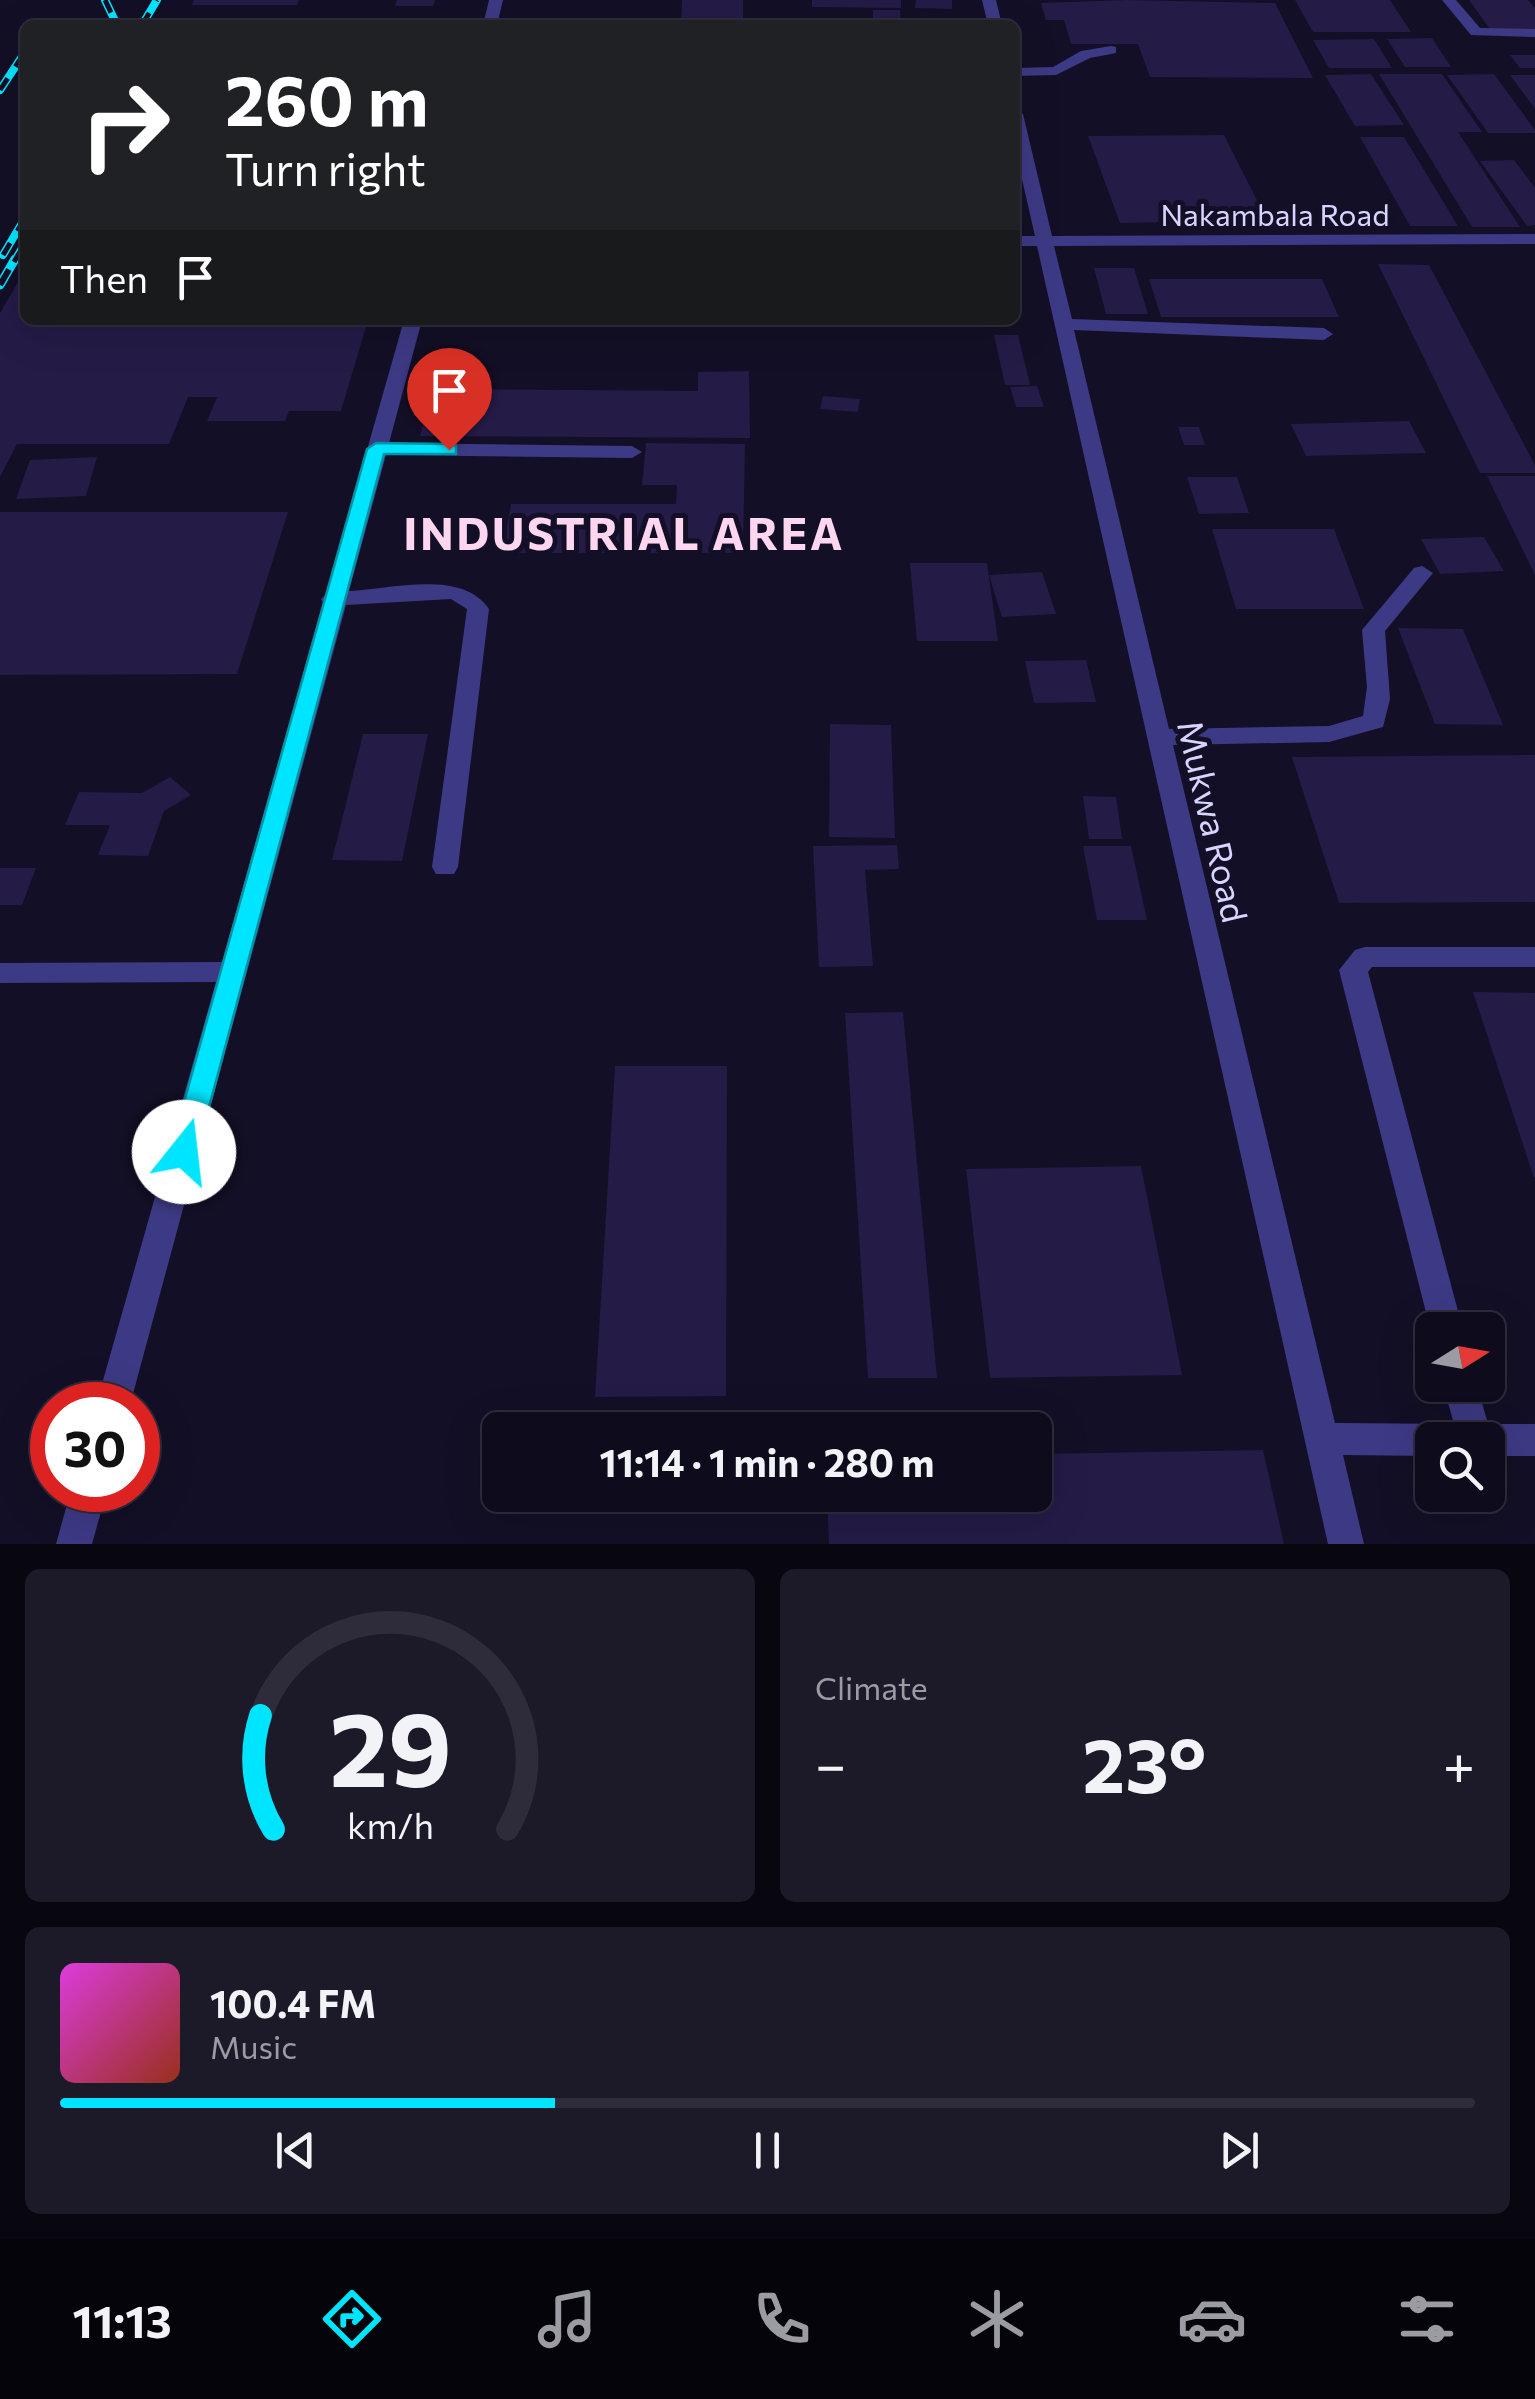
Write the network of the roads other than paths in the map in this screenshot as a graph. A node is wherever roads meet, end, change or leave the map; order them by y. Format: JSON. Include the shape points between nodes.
{"nodes":[{"id":1,"x":1448,"y":0,"type":"edge"},
{"id":2,"x":1535,"y":33,"type":"edge"},
{"id":3,"x":1111,"y":50,"type":"dead end"},
{"id":4,"x":1020,"y":72,"type":"edge"},
{"id":5,"x":1021,"y":166,"type":"edge"},
{"id":6,"x":1530,"y":240,"type":"edge"},
{"id":7,"x":1020,"y":241,"type":"edge"},
{"id":8,"x":1044,"y":241,"type":"junction"},
{"id":9,"x":1535,"y":256,"type":"edge"},
{"id":10,"x":1063,"y":324,"type":"junction"},
{"id":11,"x":412,"y":325,"type":"edge"},
{"id":12,"x":1324,"y":334,"type":"dead end"},
{"id":13,"x":376,"y":449,"type":"junction"},
{"id":14,"x":632,"y":452,"type":"dead end"},
{"id":15,"x":1422,"y":573,"type":"dead end"},
{"id":16,"x":332,"y":599,"type":"junction"},
{"id":17,"x":1159,"y":737,"type":"junction"},
{"id":18,"x":444,"y":867,"type":"dead end"},
{"id":19,"x":1535,"y":957,"type":"edge"},
{"id":20,"x":234,"y":972,"type":"junction"},
{"id":21,"x":0,"y":973,"type":"edge"},
{"id":22,"x":1441,"y":1312,"type":"edge"},
{"id":23,"x":119,"y":1382,"type":"edge"},
{"id":24,"x":1321,"y":1439,"type":"junction"},
{"id":25,"x":1415,"y":1440,"type":"edge"},
{"id":26,"x":1505,"y":1440,"type":"edge"},
{"id":27,"x":1535,"y":1440,"type":"edge"},
{"id":28,"x":83,"y":1512,"type":"edge"},
{"id":29,"x":74,"y":1544,"type":"edge"},
{"id":30,"x":1346,"y":1544,"type":"edge"}],
"edges":[{"from":1,"to":2,"type":"street","via":[[1476,32]]},
{"from":3,"to":4,"type":"street","via":[[1086,54],[1056,71]]},
{"from":5,"to":8,"type":"street","name":"Mukwa Road"},
{"from":6,"to":8,"type":"street","name":"Nakambala Road"},
{"from":6,"to":9,"type":"street"},
{"from":7,"to":8,"type":"street","name":"Nakambala Road"},
{"from":8,"to":10,"type":"street","name":"Mukwa Road"},
{"from":10,"to":12,"type":"street"},
{"from":10,"to":17,"type":"street","name":"Mukwa Road"},
{"from":11,"to":13,"type":"street"},
{"from":13,"to":14,"type":"street"},
{"from":13,"to":16,"type":"street"},
{"from":15,"to":17,"type":"street","via":[[1373,630],[1382,698],[1374,721],[1329,734]]},
{"from":16,"to":18,"type":"street","via":[[453,592],[478,609]]},
{"from":16,"to":20,"type":"street"},
{"from":17,"to":24,"type":"street","name":"Mukwa Road"},
{"from":19,"to":22,"type":"street","via":[[1365,957],[1353,970]]},
{"from":20,"to":21,"type":"street"},
{"from":20,"to":23,"type":"street"},
{"from":24,"to":25,"type":"street"},
{"from":24,"to":30,"type":"street","name":"Mukwa Road"},
{"from":26,"to":27,"type":"street"},
{"from":28,"to":29,"type":"street"}]}
